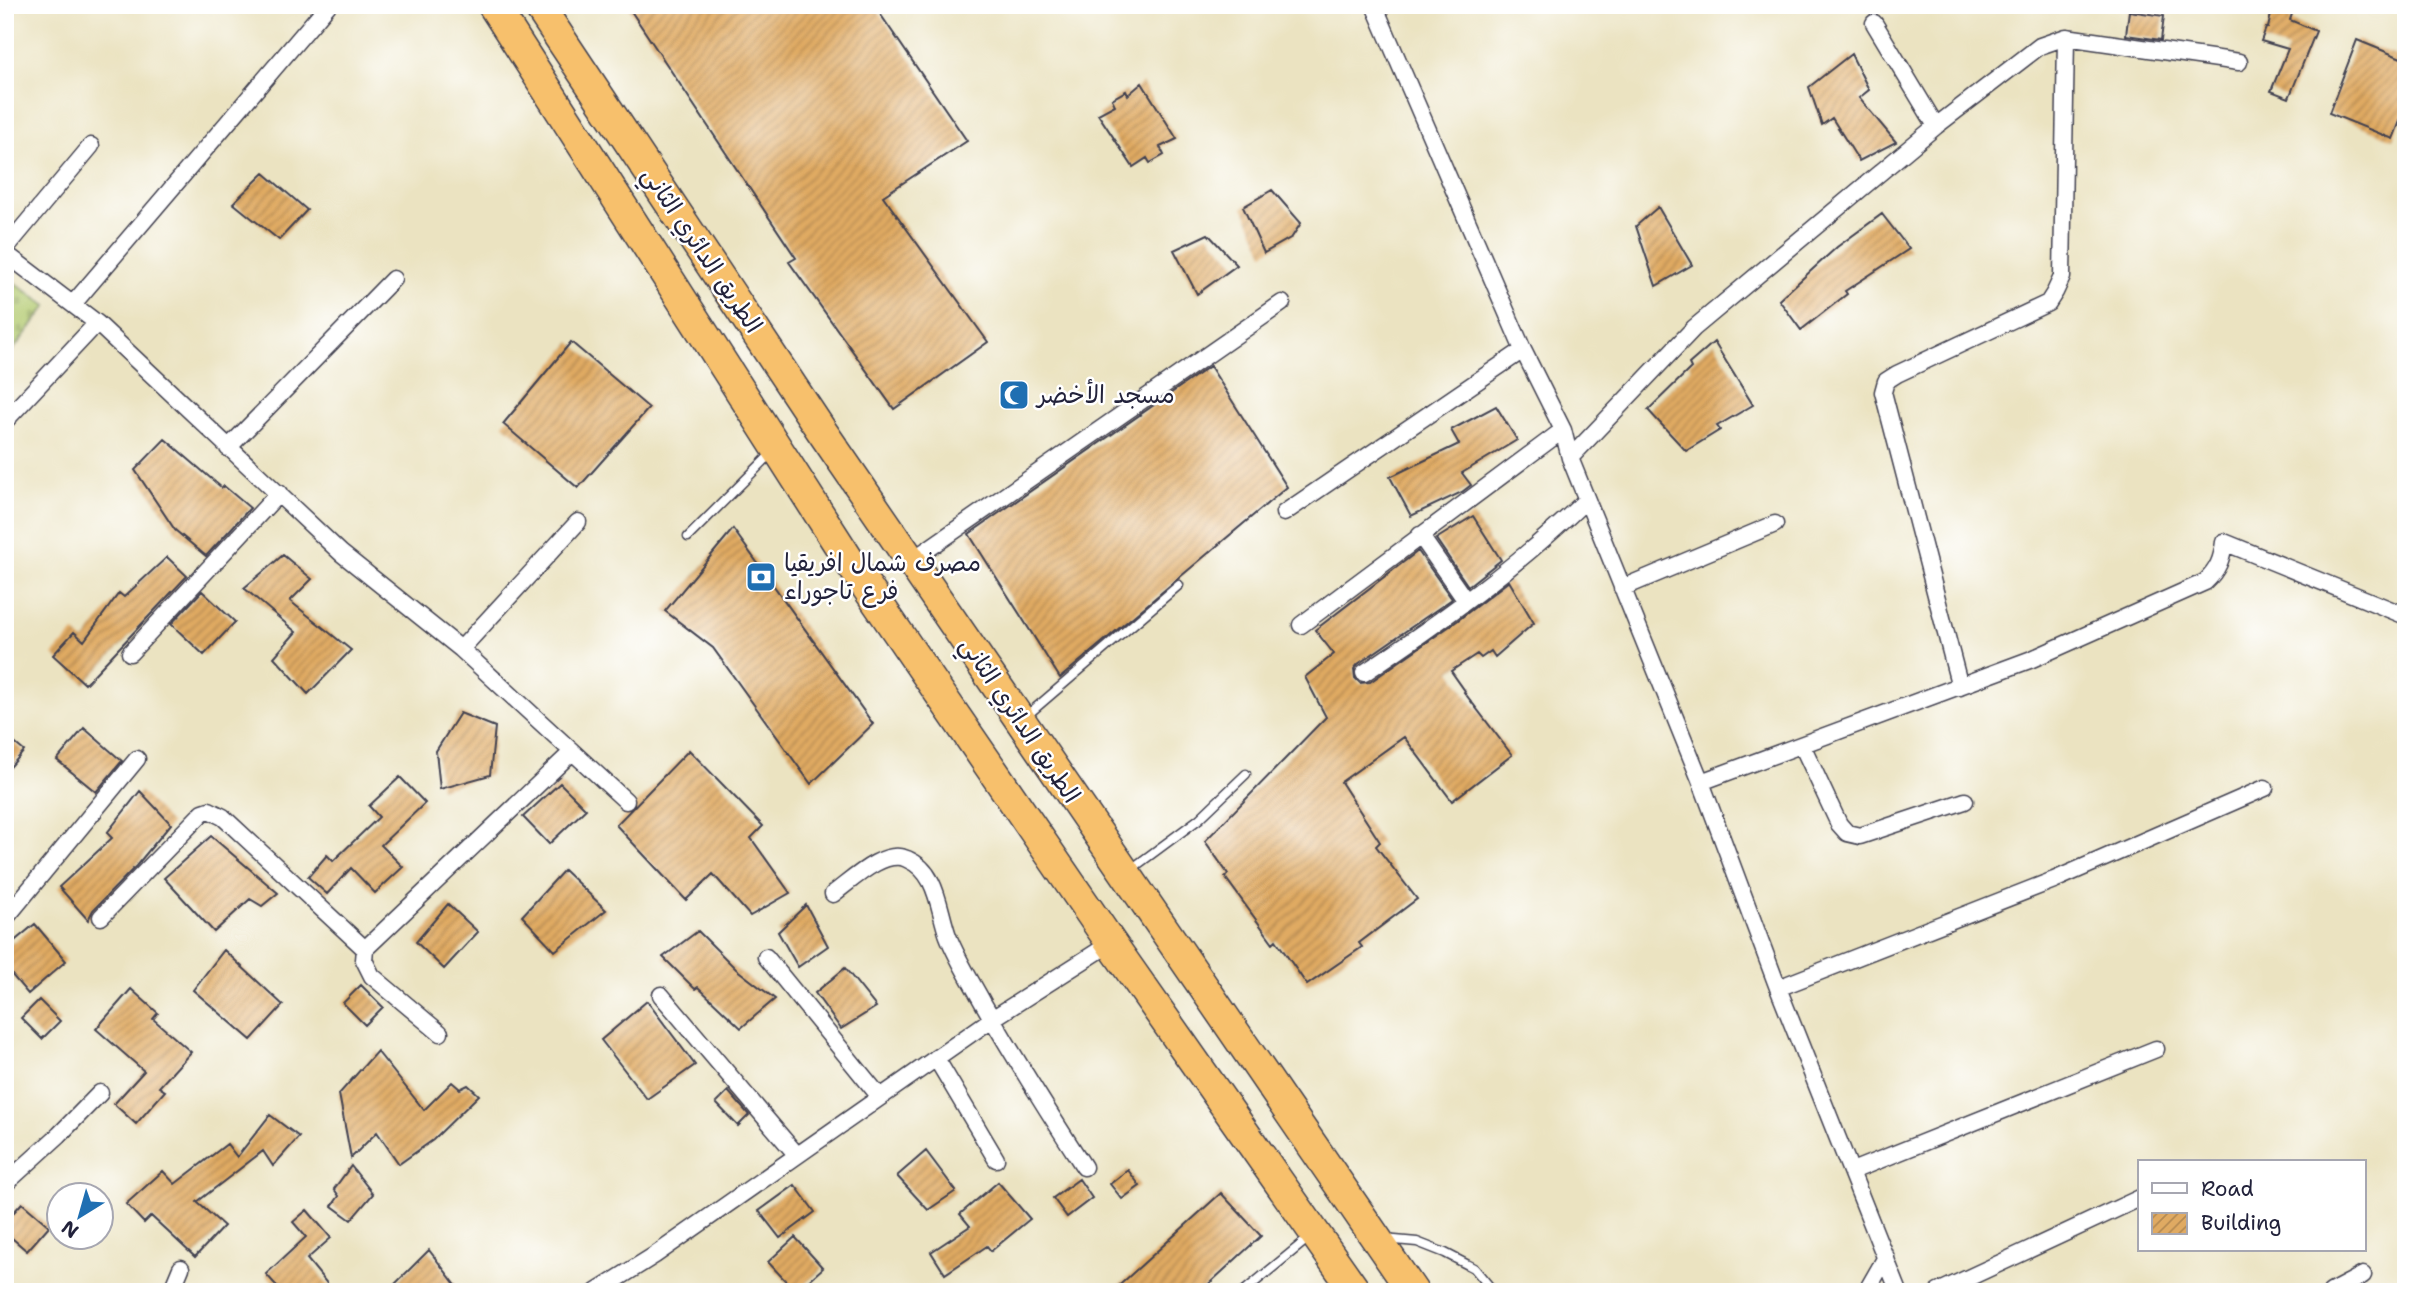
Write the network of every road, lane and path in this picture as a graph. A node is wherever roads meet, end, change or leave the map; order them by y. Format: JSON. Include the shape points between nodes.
{"nodes":[{"id":1,"x":328,"y":5,"type":"edge"},
{"id":2,"x":493,"y":5,"type":"edge"},
{"id":3,"x":538,"y":5,"type":"edge"},
{"id":4,"x":1374,"y":5,"type":"edge"},
{"id":5,"x":1874,"y":23,"type":"dead end"},
{"id":6,"x":2066,"y":37,"type":"junction"},
{"id":7,"x":2239,"y":62,"type":"dead end"},
{"id":8,"x":1936,"y":126,"type":"junction"},
{"id":9,"x":91,"y":146,"type":"dead end"},
{"id":10,"x":5,"y":251,"type":"edge"},
{"id":11,"x":393,"y":279,"type":"dead end"},
{"id":12,"x":1282,"y":303,"type":"dead end"},
{"id":13,"x":73,"y":304,"type":"junction"},
{"id":14,"x":97,"y":323,"type":"junction"},
{"id":15,"x":755,"y":330,"type":"junction"},
{"id":16,"x":1523,"y":350,"type":"junction"},
{"id":17,"x":716,"y":354,"type":"junction"},
{"id":18,"x":5,"y":421,"type":"edge"},
{"id":19,"x":821,"y":430,"type":"junction"},
{"id":20,"x":1563,"y":430,"type":"junction"},
{"id":21,"x":228,"y":448,"type":"junction"},
{"id":22,"x":776,"y":449,"type":"junction"},
{"id":23,"x":1570,"y":458,"type":"junction"},
{"id":24,"x":279,"y":494,"type":"junction"},
{"id":25,"x":1586,"y":500,"type":"junction"},
{"id":26,"x":1284,"y":513,"type":"dead end"},
{"id":27,"x":578,"y":522,"type":"dead end"},
{"id":28,"x":1775,"y":524,"type":"dead end"},
{"id":29,"x":1420,"y":536,"type":"junction"},
{"id":30,"x":688,"y":537,"type":"dead end"},
{"id":31,"x":911,"y":561,"type":"junction"},
{"id":32,"x":1179,"y":584,"type":"dead end"},
{"id":33,"x":1622,"y":588,"type":"junction"},
{"id":34,"x":1466,"y":601,"type":"junction"},
{"id":35,"x":2406,"y":616,"type":"edge"},
{"id":36,"x":1301,"y":625,"type":"dead end"},
{"id":37,"x":461,"y":649,"type":"junction"},
{"id":38,"x":130,"y":653,"type":"dead end"},
{"id":39,"x":1364,"y":673,"type":"dead end"},
{"id":40,"x":1960,"y":687,"type":"junction"},
{"id":41,"x":1021,"y":721,"type":"junction"},
{"id":42,"x":1802,"y":745,"type":"junction"},
{"id":43,"x":571,"y":753,"type":"junction"},
{"id":44,"x":137,"y":759,"type":"dead end"},
{"id":45,"x":1246,"y":774,"type":"dead end"},
{"id":46,"x":1701,"y":782,"type":"junction"},
{"id":47,"x":2265,"y":788,"type":"dead end"},
{"id":48,"x":1965,"y":801,"type":"dead end"},
{"id":49,"x":626,"y":802,"type":"dead end"},
{"id":50,"x":1125,"y":873,"type":"junction"},
{"id":51,"x":833,"y":894,"type":"dead end"},
{"id":52,"x":101,"y":917,"type":"dead end"},
{"id":53,"x":5,"y":919,"type":"edge"},
{"id":54,"x":1111,"y":943,"type":"junction"},
{"id":55,"x":365,"y":948,"type":"junction"},
{"id":56,"x":766,"y":957,"type":"dead end"},
{"id":57,"x":1778,"y":988,"type":"junction"},
{"id":58,"x":661,"y":995,"type":"dead end"},
{"id":59,"x":992,"y":1019,"type":"junction"},
{"id":60,"x":440,"y":1033,"type":"dead end"},
{"id":61,"x":2156,"y":1049,"type":"dead end"},
{"id":62,"x":936,"y":1058,"type":"junction"},
{"id":63,"x":100,"y":1093,"type":"dead end"},
{"id":64,"x":880,"y":1097,"type":"junction"},
{"id":65,"x":796,"y":1154,"type":"junction"},
{"id":66,"x":996,"y":1159,"type":"dead end"},
{"id":67,"x":1084,"y":1167,"type":"dead end"},
{"id":68,"x":1852,"y":1171,"type":"junction"},
{"id":69,"x":5,"y":1184,"type":"edge"},
{"id":70,"x":2138,"y":1199,"type":"edge"},
{"id":71,"x":1315,"y":1233,"type":"junction"},
{"id":72,"x":1376,"y":1238,"type":"junction"},
{"id":73,"x":1886,"y":1257,"type":"junction"},
{"id":74,"x":181,"y":1268,"type":"dead end"},
{"id":75,"x":2363,"y":1275,"type":"dead end"},
{"id":76,"x":171,"y":1292,"type":"edge"},
{"id":77,"x":596,"y":1292,"type":"edge"},
{"id":78,"x":1243,"y":1292,"type":"edge"},
{"id":79,"x":1356,"y":1292,"type":"edge"},
{"id":80,"x":1413,"y":1292,"type":"edge"},
{"id":81,"x":1494,"y":1292,"type":"edge"},
{"id":82,"x":1866,"y":1292,"type":"edge"},
{"id":83,"x":1899,"y":1292,"type":"edge"},
{"id":84,"x":1938,"y":1292,"type":"edge"},
{"id":85,"x":2331,"y":1292,"type":"edge"}],
"edges":[{"from":1,"to":13,"type":"street"},
{"from":2,"to":17,"type":"highway","name":"الطريق الدائري الثاني"},
{"from":3,"to":15,"type":"highway","name":"الطريق الدائري الثاني"},
{"from":4,"to":16,"type":"street"},
{"from":5,"to":8,"type":"street"},
{"from":6,"to":7,"type":"street"},
{"from":6,"to":8,"type":"street","via":[[2040,46]]},
{"from":6,"to":40,"type":"street","via":[[2062,277],[2055,292],[2048,303],[1896,374],[1886,381],[1883,392]]},
{"from":8,"to":23,"type":"street","via":[[1694,328]]},
{"from":9,"to":10,"type":"street"},
{"from":10,"to":13,"type":"street"},
{"from":11,"to":21,"type":"street"},
{"from":12,"to":31,"type":"street"},
{"from":13,"to":14,"type":"street"},
{"from":14,"to":18,"type":"street"},
{"from":14,"to":21,"type":"street"},
{"from":15,"to":17,"type":"highway","via":[[738,350]]},
{"from":15,"to":19,"type":"highway","name":"الطريق الدائري الثاني"},
{"from":16,"to":20,"type":"street"},
{"from":16,"to":26,"type":"street"},
{"from":17,"to":22,"type":"highway","name":"الطريق الدائري الثاني"},
{"from":19,"to":22,"type":"highway","via":[[796,426],[783,435]]},
{"from":19,"to":31,"type":"highway","name":"الطريق الدائري الثاني"},
{"from":20,"to":23,"type":"street"},
{"from":20,"to":29,"type":"street"},
{"from":21,"to":24,"type":"street"},
{"from":22,"to":30,"type":"lane"},
{"from":22,"to":54,"type":"highway","name":"الطريق الدائري الثاني"},
{"from":23,"to":25,"type":"street"},
{"from":24,"to":37,"type":"street","via":[[341,554]]},
{"from":24,"to":38,"type":"street"},
{"from":25,"to":33,"type":"street"},
{"from":25,"to":34,"type":"street","via":[[1545,540]]},
{"from":27,"to":37,"type":"street"},
{"from":28,"to":33,"type":"street"},
{"from":29,"to":34,"type":"street"},
{"from":29,"to":36,"type":"street"},
{"from":31,"to":41,"type":"highway","name":"الطريق الدائري الثاني"},
{"from":32,"to":41,"type":"lane"},
{"from":33,"to":46,"type":"street"},
{"from":34,"to":39,"type":"street"},
{"from":35,"to":40,"type":"street","via":[[2224,542],[2216,572],[2205,582]]},
{"from":37,"to":43,"type":"street"},
{"from":40,"to":42,"type":"street"},
{"from":41,"to":50,"type":"highway","name":"الطريق الدائري الثاني"},
{"from":42,"to":46,"type":"street"},
{"from":42,"to":48,"type":"street","via":[[1847,834],[1860,836]]},
{"from":43,"to":49,"type":"street"},
{"from":43,"to":55,"type":"street"},
{"from":44,"to":53,"type":"street"},
{"from":45,"to":50,"type":"lane","via":[[1199,819]]},
{"from":46,"to":57,"type":"street"},
{"from":47,"to":57,"type":"street","via":[[2054,880]]},
{"from":50,"to":72,"type":"highway","name":"الطريق الدائري الثاني"},
{"from":51,"to":59,"type":"street","via":[[882,859],[907,859],[920,869],[937,894],[948,935]]},
{"from":52,"to":55,"type":"street","via":[[209,810],[223,817]]},
{"from":54,"to":59,"type":"street"},
{"from":54,"to":71,"type":"highway","name":"الطريق الدائري الثاني"},
{"from":55,"to":60,"type":"street","via":[[363,960],[372,976]]},
{"from":56,"to":64,"type":"street"},
{"from":57,"to":68,"type":"street"},
{"from":58,"to":65,"type":"street"},
{"from":59,"to":62,"type":"street"},
{"from":59,"to":67,"type":"street"},
{"from":61,"to":68,"type":"street"},
{"from":62,"to":64,"type":"street"},
{"from":62,"to":66,"type":"street"},
{"from":63,"to":69,"type":"street"},
{"from":64,"to":65,"type":"street"},
{"from":65,"to":77,"type":"street"},
{"from":68,"to":73,"type":"street"},
{"from":70,"to":84,"type":"street"},
{"from":71,"to":78,"type":"lane"},
{"from":71,"to":79,"type":"highway","name":"الطريق الدائري الثاني"},
{"from":72,"to":80,"type":"highway","name":"الطريق الدائري الثاني"},
{"from":72,"to":81,"type":"lane","via":[[1417,1242],[1445,1253],[1474,1268]]},
{"from":73,"to":82,"type":"street"},
{"from":73,"to":83,"type":"street"},
{"from":74,"to":76,"type":"street"},
{"from":75,"to":85,"type":"street"}]}
